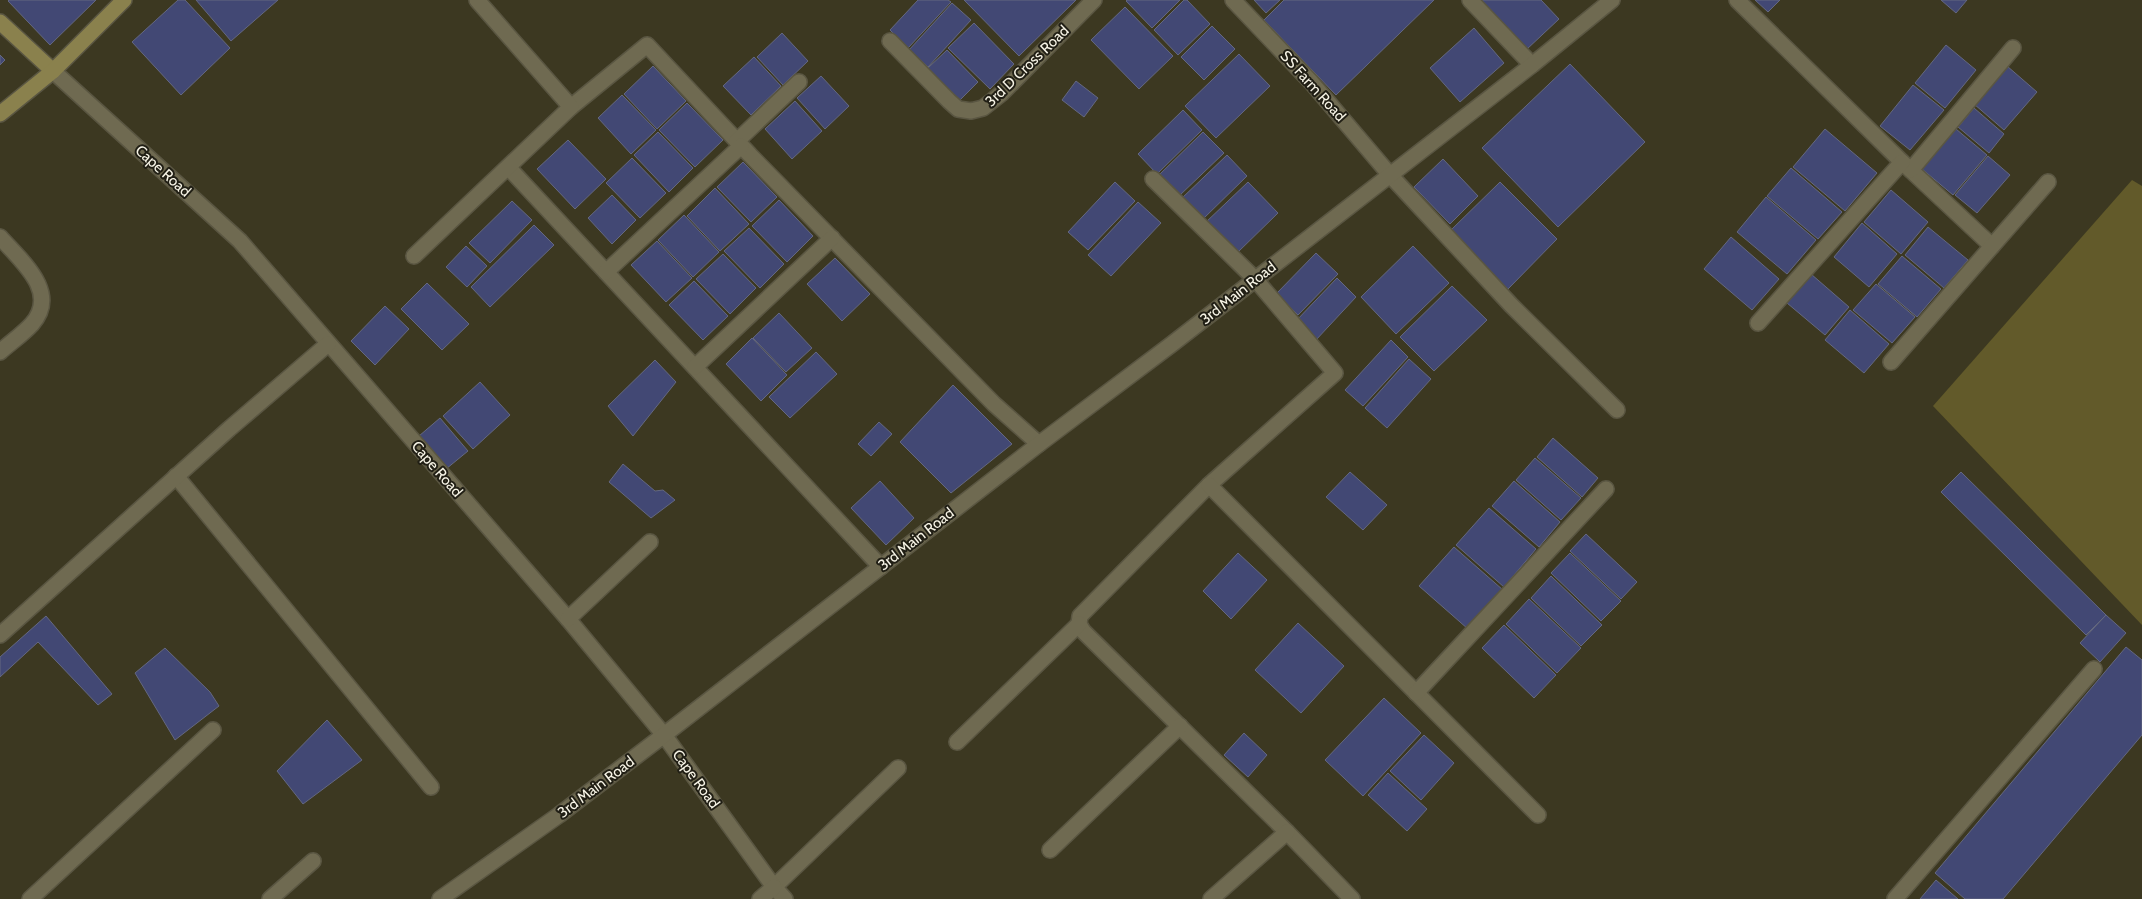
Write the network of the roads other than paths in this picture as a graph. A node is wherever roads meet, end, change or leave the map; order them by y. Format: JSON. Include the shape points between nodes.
{"nodes":[{"id":1,"x":124,"y":0,"type":"edge"},
{"id":2,"x":477,"y":0,"type":"edge"},
{"id":3,"x":1094,"y":0,"type":"edge"},
{"id":4,"x":1233,"y":0,"type":"edge"},
{"id":5,"x":1470,"y":0,"type":"edge"},
{"id":6,"x":1612,"y":0,"type":"edge"},
{"id":7,"x":1738,"y":0,"type":"edge"},
{"id":8,"x":0,"y":22,"type":"edge"},
{"id":9,"x":890,"y":41,"type":"dead end"},
{"id":10,"x":2013,"y":48,"type":"dead end"},
{"id":11,"x":1532,"y":65,"type":"junction"},
{"id":12,"x":53,"y":71,"type":"junction"},
{"id":13,"x":799,"y":82,"type":"dead end"},
{"id":14,"x":571,"y":108,"type":"junction"},
{"id":15,"x":0,"y":114,"type":"edge"},
{"id":16,"x":739,"y":144,"type":"junction"},
{"id":17,"x":1906,"y":166,"type":"junction"},
{"id":18,"x":508,"y":167,"type":"junction"},
{"id":19,"x":1390,"y":175,"type":"junction"},
{"id":20,"x":1153,"y":179,"type":"dead end"},
{"id":21,"x":2048,"y":182,"type":"dead end"},
{"id":22,"x":0,"y":237,"type":"edge"},
{"id":23,"x":832,"y":238,"type":"junction"},
{"id":24,"x":1992,"y":246,"type":"junction"},
{"id":25,"x":414,"y":256,"type":"dead end"},
{"id":26,"x":606,"y":272,"type":"junction"},
{"id":27,"x":1255,"y":279,"type":"junction"},
{"id":28,"x":1758,"y":323,"type":"dead end"},
{"id":29,"x":328,"y":344,"type":"junction"},
{"id":30,"x":0,"y":352,"type":"edge"},
{"id":31,"x":1891,"y":362,"type":"dead end"},
{"id":32,"x":695,"y":367,"type":"junction"},
{"id":33,"x":1617,"y":410,"type":"dead end"},
{"id":34,"x":1039,"y":444,"type":"junction"},
{"id":35,"x":176,"y":476,"type":"junction"},
{"id":36,"x":1209,"y":485,"type":"junction"},
{"id":37,"x":1606,"y":489,"type":"dead end"},
{"id":38,"x":650,"y":542,"type":"dead end"},
{"id":39,"x":881,"y":566,"type":"junction"},
{"id":40,"x":568,"y":619,"type":"junction"},
{"id":41,"x":1079,"y":624,"type":"junction"},
{"id":42,"x":0,"y":635,"type":"edge"},
{"id":43,"x":2094,"y":668,"type":"dead end"},
{"id":44,"x":1416,"y":693,"type":"junction"},
{"id":45,"x":1180,"y":726,"type":"junction"},
{"id":46,"x":213,"y":730,"type":"dead end"},
{"id":47,"x":664,"y":735,"type":"junction"},
{"id":48,"x":957,"y":742,"type":"dead end"},
{"id":49,"x":898,"y":768,"type":"dead end"},
{"id":50,"x":432,"y":787,"type":"dead end"},
{"id":51,"x":1538,"y":815,"type":"dead end"},
{"id":52,"x":1287,"y":832,"type":"junction"},
{"id":53,"x":1050,"y":850,"type":"dead end"},
{"id":54,"x":313,"y":861,"type":"dead end"},
{"id":55,"x":774,"y":887,"type":"junction"},
{"id":56,"x":30,"y":899,"type":"edge"},
{"id":57,"x":270,"y":899,"type":"edge"},
{"id":58,"x":440,"y":899,"type":"edge"},
{"id":59,"x":760,"y":899,"type":"edge"},
{"id":60,"x":785,"y":899,"type":"edge"},
{"id":61,"x":1212,"y":899,"type":"edge"},
{"id":62,"x":1352,"y":899,"type":"edge"},
{"id":63,"x":1895,"y":899,"type":"edge"}],
"edges":[{"from":1,"to":12,"type":"street"},
{"from":2,"to":14,"type":"street"},
{"from":3,"to":9,"type":"street","name":"3rd D Cross Road","via":[[1002,93],[983,108],[971,111],[958,109]]},
{"from":4,"to":19,"type":"street","name":"SS Farm Road","via":[[1311,82]]},
{"from":5,"to":11,"type":"street"},
{"from":6,"to":11,"type":"street","name":"3rd Main Road"},
{"from":7,"to":17,"type":"street"},
{"from":8,"to":12,"type":"street"},
{"from":10,"to":17,"type":"street"},
{"from":11,"to":19,"type":"street","name":"3rd Main Road"},
{"from":12,"to":15,"type":"street"},
{"from":12,"to":29,"type":"street","name":"Cape Road","via":[[240,241]]},
{"from":13,"to":16,"type":"street"},
{"from":14,"to":16,"type":"street","via":[[647,45]]},
{"from":14,"to":18,"type":"street"},
{"from":16,"to":23,"type":"street"},
{"from":16,"to":26,"type":"street"},
{"from":17,"to":24,"type":"street"},
{"from":17,"to":28,"type":"street"},
{"from":18,"to":25,"type":"street"},
{"from":18,"to":26,"type":"street"},
{"from":19,"to":27,"type":"street","name":"3rd Main Road"},
{"from":19,"to":33,"type":"street","name":"SS Farm Road","via":[[1511,305]]},
{"from":20,"to":27,"type":"street"},
{"from":21,"to":24,"type":"street"},
{"from":22,"to":30,"type":"street","via":[[43,293],[39,313],[32,324]]},
{"from":23,"to":32,"type":"street"},
{"from":23,"to":34,"type":"street","via":[[994,404]]},
{"from":24,"to":31,"type":"street"},
{"from":26,"to":32,"type":"street"},
{"from":27,"to":34,"type":"street","name":"3rd Main Road"},
{"from":27,"to":36,"type":"street","via":[[1335,373]]},
{"from":29,"to":35,"type":"street"},
{"from":29,"to":40,"type":"street","name":"Cape Road"},
{"from":32,"to":39,"type":"street"},
{"from":34,"to":39,"type":"street","name":"3rd Main Road"},
{"from":35,"to":42,"type":"street"},
{"from":35,"to":50,"type":"street"},
{"from":36,"to":41,"type":"street","via":[[1080,616]]},
{"from":36,"to":44,"type":"street"},
{"from":37,"to":44,"type":"street"},
{"from":38,"to":40,"type":"street"},
{"from":39,"to":47,"type":"street","name":"3rd Main Road"},
{"from":40,"to":47,"type":"street","name":"Cape Road"},
{"from":41,"to":45,"type":"street"},
{"from":41,"to":48,"type":"street"},
{"from":43,"to":63,"type":"street"},
{"from":44,"to":51,"type":"street"},
{"from":45,"to":52,"type":"street"},
{"from":45,"to":53,"type":"street"},
{"from":46,"to":56,"type":"street"},
{"from":47,"to":55,"type":"street","name":"Cape Road"},
{"from":47,"to":58,"type":"street","name":"3rd Main Road","via":[[559,815]]},
{"from":49,"to":55,"type":"street"},
{"from":52,"to":61,"type":"street"},
{"from":52,"to":62,"type":"street"},
{"from":54,"to":57,"type":"street"},
{"from":55,"to":59,"type":"street"},
{"from":55,"to":60,"type":"street","name":"Cape Road"}]}
